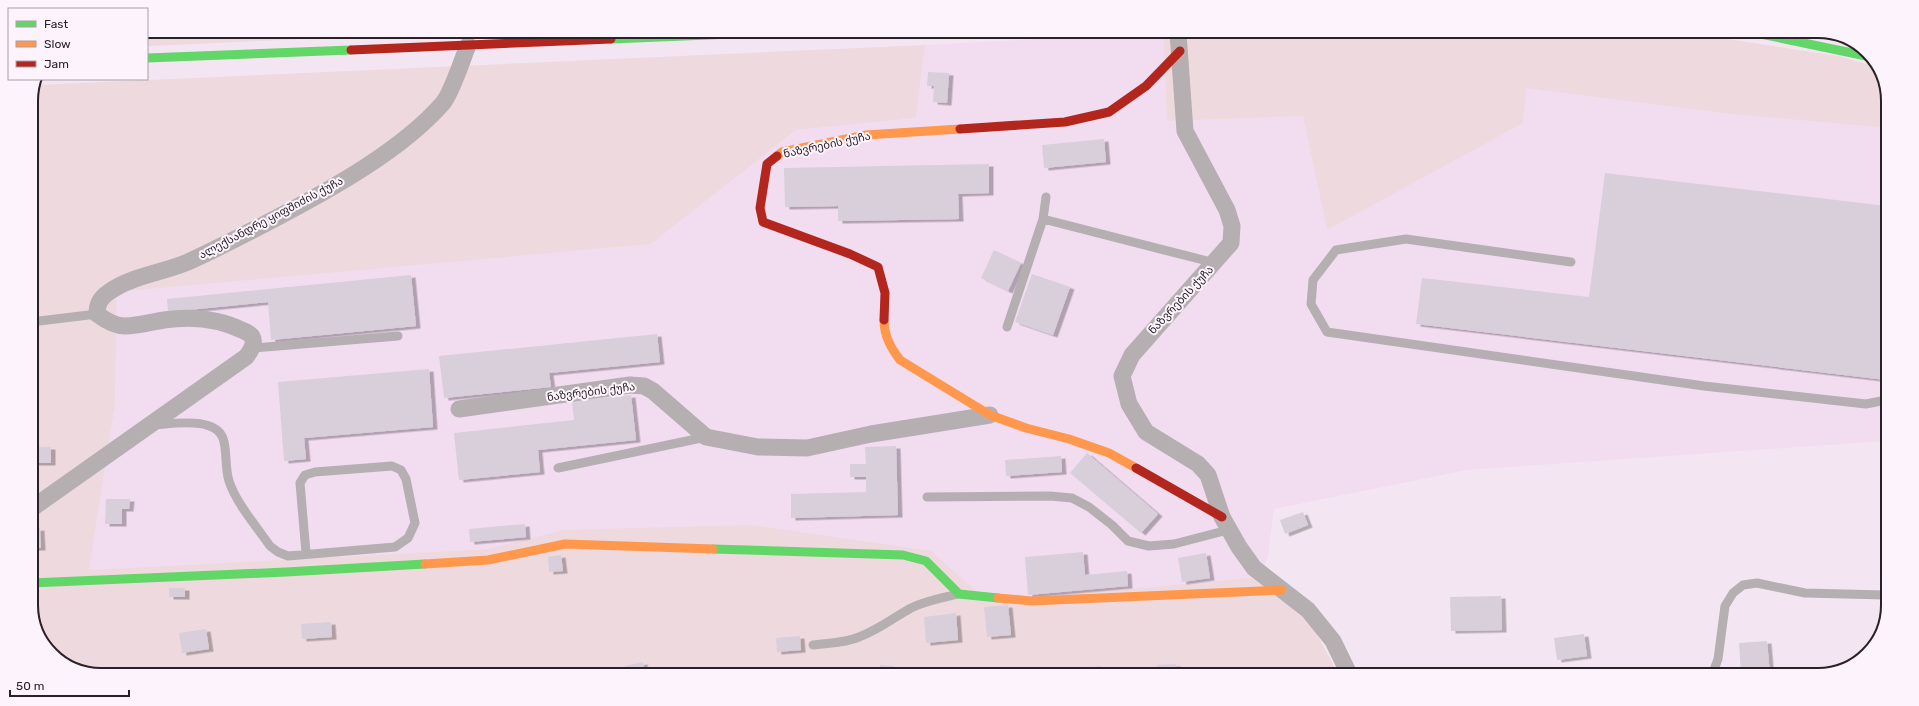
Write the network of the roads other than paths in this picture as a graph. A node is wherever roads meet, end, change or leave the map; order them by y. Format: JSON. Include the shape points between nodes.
{"nodes":[{"id":1,"x":639,"y":38,"type":"edge"},
{"id":2,"x":1179,"y":38,"type":"edge"},
{"id":3,"x":1781,"y":38,"type":"edge"},
{"id":4,"x":468,"y":45,"type":"junction"},
{"id":5,"x":1180,"y":51,"type":"junction"},
{"id":6,"x":1860,"y":54,"type":"edge"},
{"id":7,"x":148,"y":58,"type":"edge"},
{"id":8,"x":1046,"y":197,"type":"dead end"},
{"id":9,"x":1043,"y":219,"type":"junction"},
{"id":10,"x":1571,"y":262,"type":"dead end"},
{"id":11,"x":1215,"y":263,"type":"junction"},
{"id":12,"x":97,"y":314,"type":"junction"},
{"id":13,"x":38,"y":321,"type":"edge"},
{"id":14,"x":1007,"y":327,"type":"dead end"},
{"id":15,"x":398,"y":336,"type":"dead end"},
{"id":16,"x":253,"y":348,"type":"junction"},
{"id":17,"x":1881,"y":401,"type":"edge"},
{"id":18,"x":459,"y":409,"type":"dead end"},
{"id":19,"x":990,"y":415,"type":"junction"},
{"id":20,"x":151,"y":425,"type":"junction"},
{"id":21,"x":706,"y":437,"type":"junction"},
{"id":22,"x":558,"y":468,"type":"dead end"},
{"id":23,"x":927,"y":497,"type":"dead end"},
{"id":24,"x":38,"y":503,"type":"edge"},
{"id":25,"x":1225,"y":524,"type":"junction"},
{"id":26,"x":306,"y":553,"type":"junction"},
{"id":27,"x":288,"y":556,"type":"junction"},
{"id":28,"x":286,"y":572,"type":"junction"},
{"id":29,"x":38,"y":582,"type":"edge"},
{"id":30,"x":1282,"y":590,"type":"junction"},
{"id":31,"x":959,"y":594,"type":"junction"},
{"id":32,"x":1881,"y":595,"type":"edge"},
{"id":33,"x":813,"y":645,"type":"dead end"},
{"id":34,"x":1346,"y":668,"type":"edge"},
{"id":35,"x":1715,"y":668,"type":"edge"}],
"edges":[{"from":1,"to":4,"type":"main road"},
{"from":2,"to":5,"type":"street","name":"ნაზვრების ქუჩა"},
{"from":3,"to":6,"type":"main road"},
{"from":4,"to":7,"type":"main road"},
{"from":4,"to":12,"type":"street","name":"ალექსანდრე ყიფშიძის ქუჩა","via":[[444,102],[419,127],[369,164],[314,198],[228,243],[111,290],[97,305]]},
{"from":5,"to":11,"type":"street","name":"ნაზვრების ქუჩა","via":[[1185,131],[1227,210],[1232,226],[1231,243]]},
{"from":5,"to":19,"type":"main road","name":"ნაზვრების ქუჩა","via":[[1146,86],[1109,112],[1065,122],[866,135],[782,152],[767,164],[760,208],[763,222],[778,230],[861,258],[878,267],[885,293],[884,328],[890,346],[900,360]]},
{"from":8,"to":9,"type":"lane"},
{"from":9,"to":11,"type":"lane"},
{"from":9,"to":14,"type":"lane"},
{"from":10,"to":17,"type":"lane","via":[[1406,239],[1336,250],[1313,280],[1311,304],[1327,332],[1704,386],[1866,404]]},
{"from":11,"to":25,"type":"street","name":"ნაზვრების ქუჩა","via":[[1132,355],[1122,376],[1128,404],[1146,432],[1198,464],[1208,475]]},
{"from":12,"to":13,"type":"lane"},
{"from":12,"to":16,"type":"street","via":[[108,322],[124,326],[166,320],[207,319],[231,324],[248,332],[253,338]]},
{"from":15,"to":16,"type":"lane"},
{"from":16,"to":20,"type":"street","via":[[246,357]]},
{"from":18,"to":21,"type":"street","name":"ნაზვრების ქუჩა","via":[[630,385],[644,386]]},
{"from":19,"to":21,"type":"street","name":"ნაზვრების ქუჩა","via":[[871,434],[807,448],[758,447]]},
{"from":19,"to":25,"type":"main road","name":"ნაზვრების ქუჩა","via":[[1109,452]]},
{"from":20,"to":24,"type":"street"},
{"from":20,"to":27,"type":"lane","via":[[193,423],[209,425],[220,432],[224,441],[229,482],[235,494],[270,546]]},
{"from":21,"to":22,"type":"lane"},
{"from":23,"to":25,"type":"lane","via":[[1072,498],[1089,507],[1128,541],[1149,546],[1174,544]]},
{"from":25,"to":30,"type":"street","name":"ნაზვრების ქუჩა","via":[[1254,568]]},
{"from":26,"to":26,"type":"lane","via":[[395,547],[408,538],[415,523],[406,479],[401,470],[392,466],[305,475],[300,483]]},
{"from":26,"to":27,"type":"lane"},
{"from":27,"to":28,"type":"lane"},
{"from":28,"to":29,"type":"main road"},
{"from":28,"to":31,"type":"main road","via":[[488,560],[565,544],[903,555],[926,561]]},
{"from":30,"to":31,"type":"main road","via":[[1032,601]]},
{"from":30,"to":34,"type":"street","name":"ნაზვრების ქუჩა","via":[[1308,610],[1333,641]]},
{"from":31,"to":33,"type":"lane","via":[[933,599],[911,608],[859,638]]},
{"from":32,"to":35,"type":"lane","via":[[1805,593],[1757,583],[1743,585],[1733,593],[1725,606]]}]}
